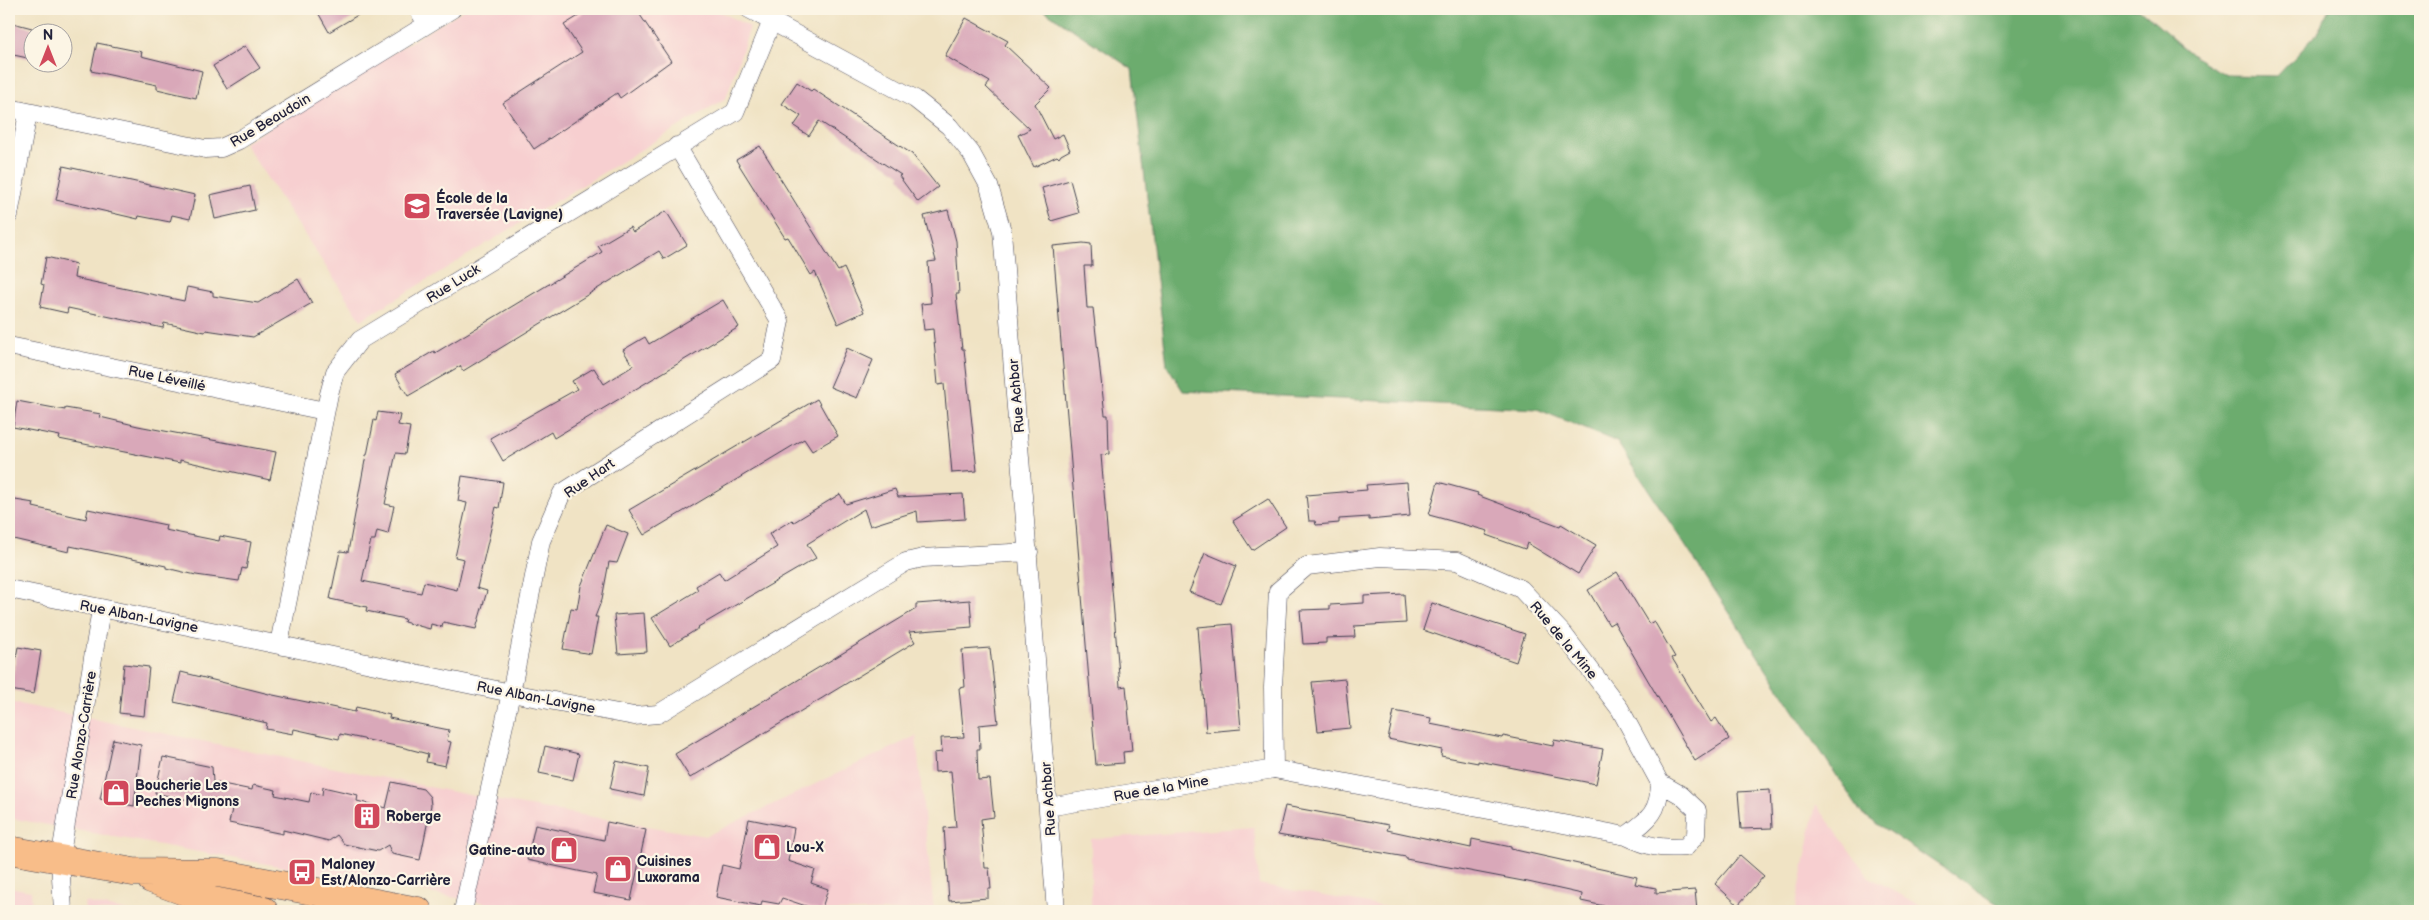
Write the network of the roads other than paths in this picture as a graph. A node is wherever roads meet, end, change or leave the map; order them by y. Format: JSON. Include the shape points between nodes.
{"nodes":[{"id":1,"x":452,"y":9,"type":"edge"},
{"id":2,"x":749,"y":9,"type":"edge"},
{"id":3,"x":423,"y":16,"type":"edge"},
{"id":4,"x":772,"y":21,"type":"junction"},
{"id":5,"x":9,"y":108,"type":"edge"},
{"id":6,"x":28,"y":113,"type":"junction"},
{"id":7,"x":677,"y":146,"type":"junction"},
{"id":8,"x":9,"y":215,"type":"edge"},
{"id":9,"x":9,"y":346,"type":"edge"},
{"id":10,"x":325,"y":411,"type":"junction"},
{"id":11,"x":1029,"y":552,"type":"junction"},
{"id":12,"x":9,"y":590,"type":"edge"},
{"id":13,"x":101,"y":609,"type":"junction"},
{"id":14,"x":279,"y":644,"type":"junction"},
{"id":15,"x":511,"y":693,"type":"junction"},
{"id":16,"x":1274,"y":769,"type":"junction"},
{"id":17,"x":1660,"y":783,"type":"junction"},
{"id":18,"x":1048,"y":807,"type":"junction"},
{"id":19,"x":1626,"y":836,"type":"junction"},
{"id":20,"x":9,"y":850,"type":"edge"},
{"id":21,"x":60,"y":860,"type":"junction"},
{"id":22,"x":133,"y":872,"type":"junction"},
{"id":23,"x":63,"y":911,"type":"edge"},
{"id":24,"x":264,"y":911,"type":"edge"},
{"id":25,"x":418,"y":911,"type":"edge"},
{"id":26,"x":463,"y":911,"type":"edge"},
{"id":27,"x":1056,"y":911,"type":"edge"}],
"edges":[{"from":1,"to":3,"type":"street","name":"Rue Beaudoin"},
{"from":2,"to":4,"type":"street","name":"Rue Achbar"},
{"from":3,"to":6,"type":"street","name":"Rue Beaudoin","via":[[239,140],[221,148],[205,149]]},
{"from":4,"to":7,"type":"street","name":"Rue Luck","via":[[735,112]]},
{"from":4,"to":11,"type":"street","name":"Rue Achbar","via":[[915,99],[949,126],[971,154],[989,186],[1002,231]]},
{"from":5,"to":6,"type":"street","name":"Rue Beaudoin"},
{"from":6,"to":8,"type":"street"},
{"from":7,"to":10,"type":"street","name":"Rue Luck","via":[[360,340],[335,372]]},
{"from":7,"to":15,"type":"street","name":"Rue Hart","via":[[780,321],[772,360],[562,493],[541,541]]},
{"from":9,"to":10,"type":"street","name":"Rue Léveillé"},
{"from":10,"to":14,"type":"street","name":"Rue Luck"},
{"from":11,"to":15,"type":"street","name":"Rue Alban-Lavigne","via":[[923,558],[906,562],[658,714],[634,716]]},
{"from":11,"to":18,"type":"street","name":"Rue Achbar"},
{"from":12,"to":13,"type":"street","name":"Rue Alban-Lavigne"},
{"from":13,"to":14,"type":"street","name":"Rue Alban-Lavigne"},
{"from":13,"to":21,"type":"street","name":"Rue Alonzo-Carrière"},
{"from":14,"to":15,"type":"street","name":"Rue Alban-Lavigne"},
{"from":15,"to":26,"type":"street","name":"Rue Hart"},
{"from":16,"to":17,"type":"street","name":"Rue de la Mine","via":[[1273,687],[1278,591],[1307,566],[1380,557],[1457,561],[1520,589],[1564,634],[1620,709]]},
{"from":16,"to":18,"type":"street","name":"Rue de la Mine"},
{"from":16,"to":19,"type":"street","name":"Rue de la Mine"},
{"from":17,"to":19,"type":"street","via":[[1660,802],[1650,819]]},
{"from":17,"to":19,"type":"street","name":"Rue de la Mine","via":[[1682,795],[1698,810],[1696,835],[1686,847],[1666,849],[1648,847]]},
{"from":18,"to":27,"type":"street","name":"Rue Achbar"},
{"from":20,"to":21,"type":"main road"},
{"from":21,"to":22,"type":"main road"},
{"from":21,"to":23,"type":"street","name":"Rue Alonzo-Carrière"},
{"from":22,"to":24,"type":"main road","via":[[208,900]]},
{"from":22,"to":25,"type":"main road","via":[[218,873]]}]}
